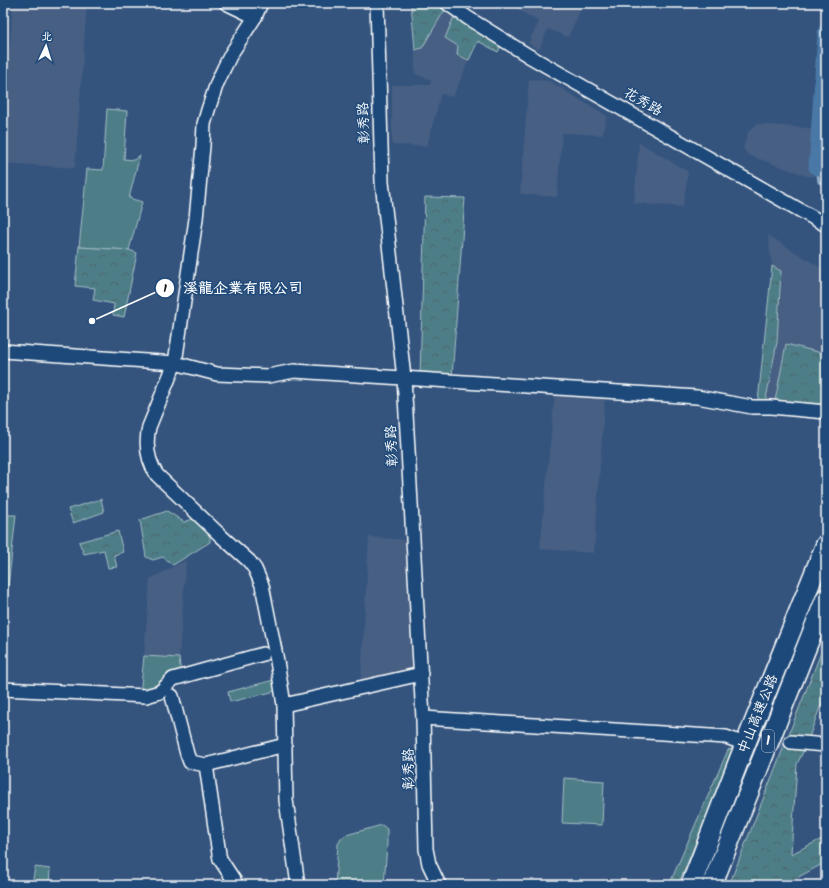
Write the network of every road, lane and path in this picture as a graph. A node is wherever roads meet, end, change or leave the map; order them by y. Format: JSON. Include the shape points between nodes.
{"nodes":[{"id":1,"x":226,"y":3,"type":"edge"},
{"id":2,"x":261,"y":3,"type":"edge"},
{"id":3,"x":377,"y":3,"type":"edge"},
{"id":4,"x":447,"y":3,"type":"edge"},
{"id":5,"x":255,"y":17,"type":"junction"},
{"id":6,"x":826,"y":225,"type":"edge"},
{"id":7,"x":3,"y":351,"type":"edge"},
{"id":8,"x":175,"y":363,"type":"junction"},
{"id":9,"x":404,"y":378,"type":"junction"},
{"id":10,"x":826,"y":412,"type":"edge"},
{"id":11,"x":826,"y":544,"type":"edge"},
{"id":12,"x":826,"y":598,"type":"edge"},
{"id":13,"x":263,"y":654,"type":"dead end"},
{"id":14,"x":421,"y":674,"type":"junction"},
{"id":15,"x":3,"y":689,"type":"edge"},
{"id":16,"x":172,"y":696,"type":"dead end"},
{"id":17,"x":284,"y":704,"type":"junction"},
{"id":18,"x":424,"y":718,"type":"junction"},
{"id":19,"x":737,"y":741,"type":"tunnel mouth"},
{"id":20,"x":791,"y":742,"type":"tunnel mouth"},
{"id":21,"x":285,"y":745,"type":"junction"},
{"id":22,"x":826,"y":745,"type":"edge"},
{"id":23,"x":206,"y":765,"type":"junction"},
{"id":24,"x":238,"y":885,"type":"edge"},
{"id":25,"x":298,"y":885,"type":"edge"},
{"id":26,"x":439,"y":885,"type":"edge"},
{"id":27,"x":691,"y":885,"type":"edge"},
{"id":28,"x":712,"y":885,"type":"edge"}],
"edges":[{"from":1,"to":5,"type":"street"},
{"from":2,"to":5,"type":"street"},
{"from":3,"to":9,"type":"street","name":"彰秀路","via":[[382,182]]},
{"from":4,"to":6,"type":"street","name":"花秀路","via":[[529,56]]},
{"from":5,"to":8,"type":"street","via":[[224,68],[204,124],[196,219]]},
{"from":7,"to":8,"type":"street"},
{"from":8,"to":9,"type":"street","via":[[217,374],[268,376],[294,371]]},
{"from":8,"to":17,"type":"street","via":[[149,427],[146,441],[148,456],[153,469],[162,480],[255,569],[264,592]]},
{"from":9,"to":10,"type":"street","via":[[697,397],[752,407]]},
{"from":9,"to":14,"type":"street","name":"彰秀路"},
{"from":11,"to":27,"type":"highway","name":"中山高速公路","number":"1"},
{"from":12,"to":28,"type":"highway","name":"中山高速公路","number":"1"},
{"from":13,"to":15,"type":"street","via":[[173,679],[160,692],[146,696]]},
{"from":14,"to":17,"type":"street"},
{"from":14,"to":18,"type":"street","name":"彰秀路"},
{"from":16,"to":23,"type":"street","via":[[190,762]]},
{"from":17,"to":21,"type":"street"},
{"from":18,"to":19,"type":"street","via":[[726,737]]},
{"from":18,"to":26,"type":"street","name":"彰秀路","via":[[426,849],[429,864]]},
{"from":20,"to":22,"type":"street"},
{"from":21,"to":23,"type":"street"},
{"from":21,"to":25,"type":"street","via":[[286,800]]},
{"from":23,"to":24,"type":"street","via":[[220,859]]}]}
